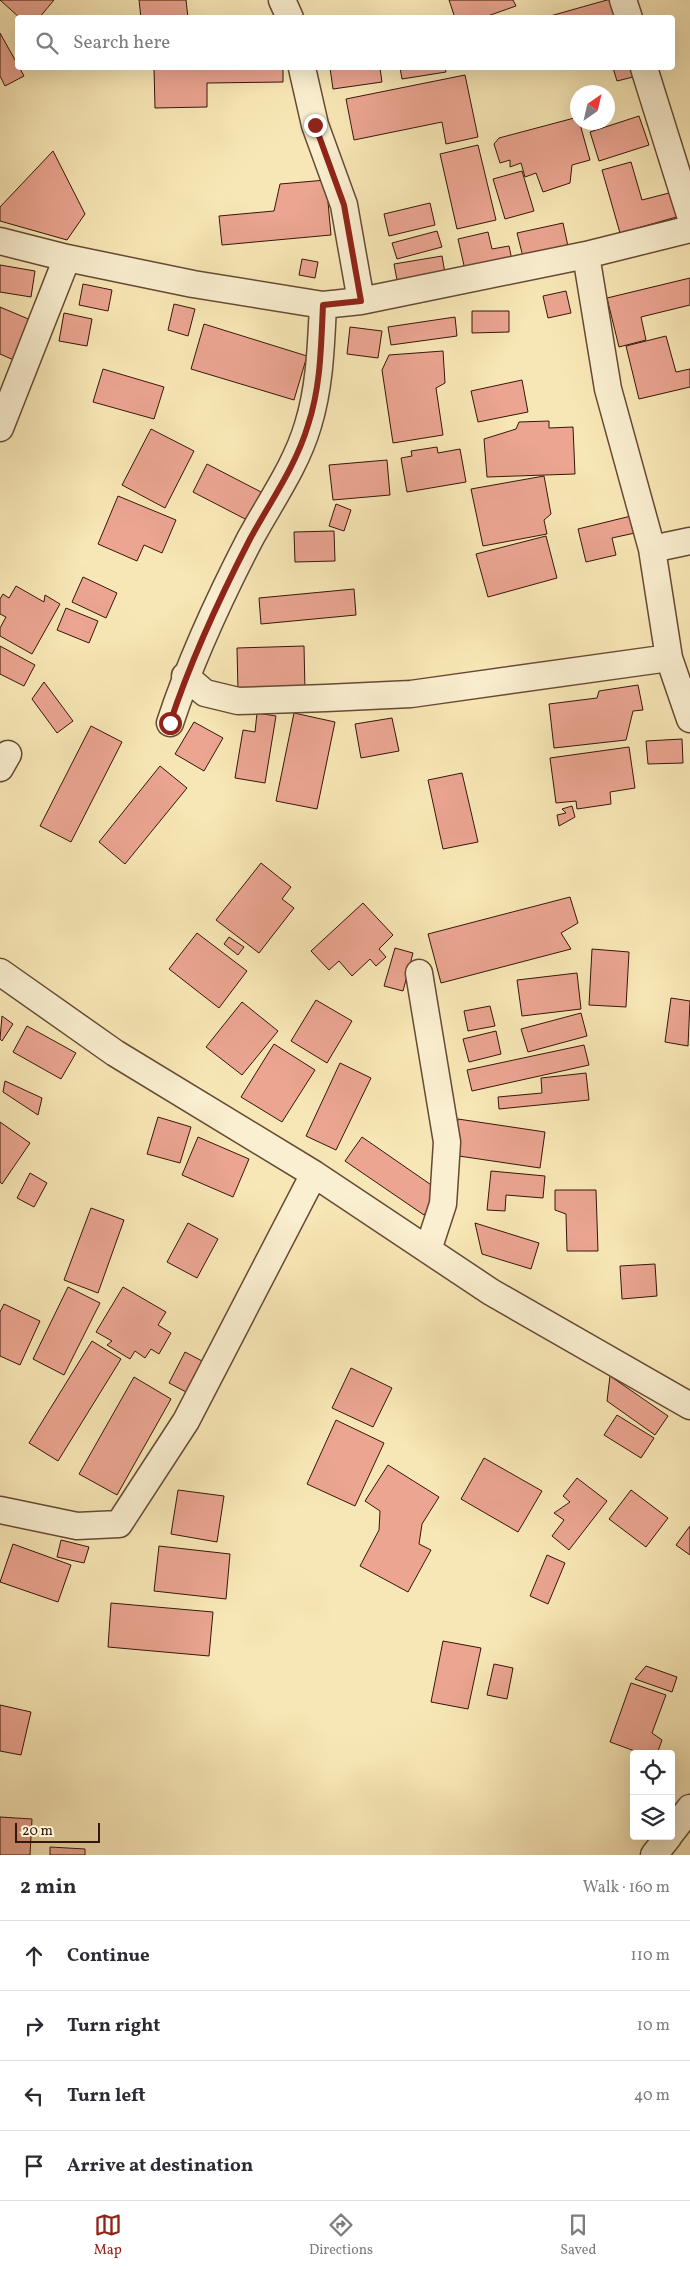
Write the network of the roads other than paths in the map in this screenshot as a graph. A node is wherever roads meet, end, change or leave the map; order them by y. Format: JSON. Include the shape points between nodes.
{"nodes":[{"id":1,"x":282,"y":0,"type":"edge"},
{"id":2,"x":623,"y":0,"type":"edge"},
{"id":3,"x":289,"y":15,"type":"edge"},
{"id":4,"x":628,"y":15,"type":"edge"},
{"id":5,"x":302,"y":70,"type":"edge"},
{"id":6,"x":645,"y":70,"type":"edge"},
{"id":7,"x":690,"y":215,"type":"edge"},
{"id":8,"x":690,"y":229,"type":"edge"},
{"id":9,"x":0,"y":241,"type":"edge"},
{"id":10,"x":586,"y":255,"type":"junction"},
{"id":11,"x":67,"y":258,"type":"junction"},
{"id":12,"x":361,"y":301,"type":"junction"},
{"id":13,"x":323,"y":305,"type":"junction"},
{"id":14,"x":0,"y":428,"type":"edge"},
{"id":15,"x":690,"y":541,"type":"edge"},
{"id":16,"x":652,"y":549,"type":"junction"},
{"id":17,"x":669,"y":658,"type":"junction"},
{"id":18,"x":186,"y":676,"type":"junction"},
{"id":19,"x":690,"y":719,"type":"edge"},
{"id":20,"x":170,"y":723,"type":"dead end"},
{"id":21,"x":0,"y":972,"type":"edge"},
{"id":22,"x":419,"y":973,"type":"dead end"},
{"id":23,"x":314,"y":1174,"type":"junction"},
{"id":24,"x":428,"y":1250,"type":"junction"},
{"id":25,"x":690,"y":1406,"type":"edge"},
{"id":26,"x":0,"y":1510,"type":"edge"},
{"id":27,"x":690,"y":1808,"type":"edge"},
{"id":28,"x":675,"y":1828,"type":"edge"},
{"id":29,"x":666,"y":1840,"type":"edge"},
{"id":30,"x":654,"y":1855,"type":"edge"}],
"edges":[{"from":1,"to":3,"type":"street"},
{"from":2,"to":4,"type":"street"},
{"from":5,"to":12,"type":"street","via":[[315,125],[344,205]]},
{"from":6,"to":7,"type":"street"},
{"from":8,"to":10,"type":"street"},
{"from":9,"to":11,"type":"street"},
{"from":10,"to":12,"type":"street"},
{"from":10,"to":16,"type":"street","via":[[608,390]]},
{"from":11,"to":13,"type":"street","via":[[193,284]]},
{"from":11,"to":14,"type":"street"},
{"from":12,"to":13,"type":"street"},
{"from":13,"to":18,"type":"street","via":[[319,378],[308,425],[289,473],[214,610]]},
{"from":15,"to":16,"type":"street"},
{"from":16,"to":17,"type":"street"},
{"from":17,"to":18,"type":"street","via":[[411,694],[326,698],[238,701],[205,693]]},
{"from":17,"to":19,"type":"street"},
{"from":18,"to":20,"type":"street"},
{"from":21,"to":23,"type":"street","via":[[115,1053]]},
{"from":22,"to":24,"type":"street","via":[[446,1142],[443,1204]]},
{"from":23,"to":24,"type":"street"},
{"from":23,"to":26,"type":"street","via":[[186,1421],[119,1524],[77,1526]]},
{"from":24,"to":25,"type":"street","via":[[491,1292]]},
{"from":27,"to":28,"type":"street"},
{"from":29,"to":30,"type":"street"}]}
